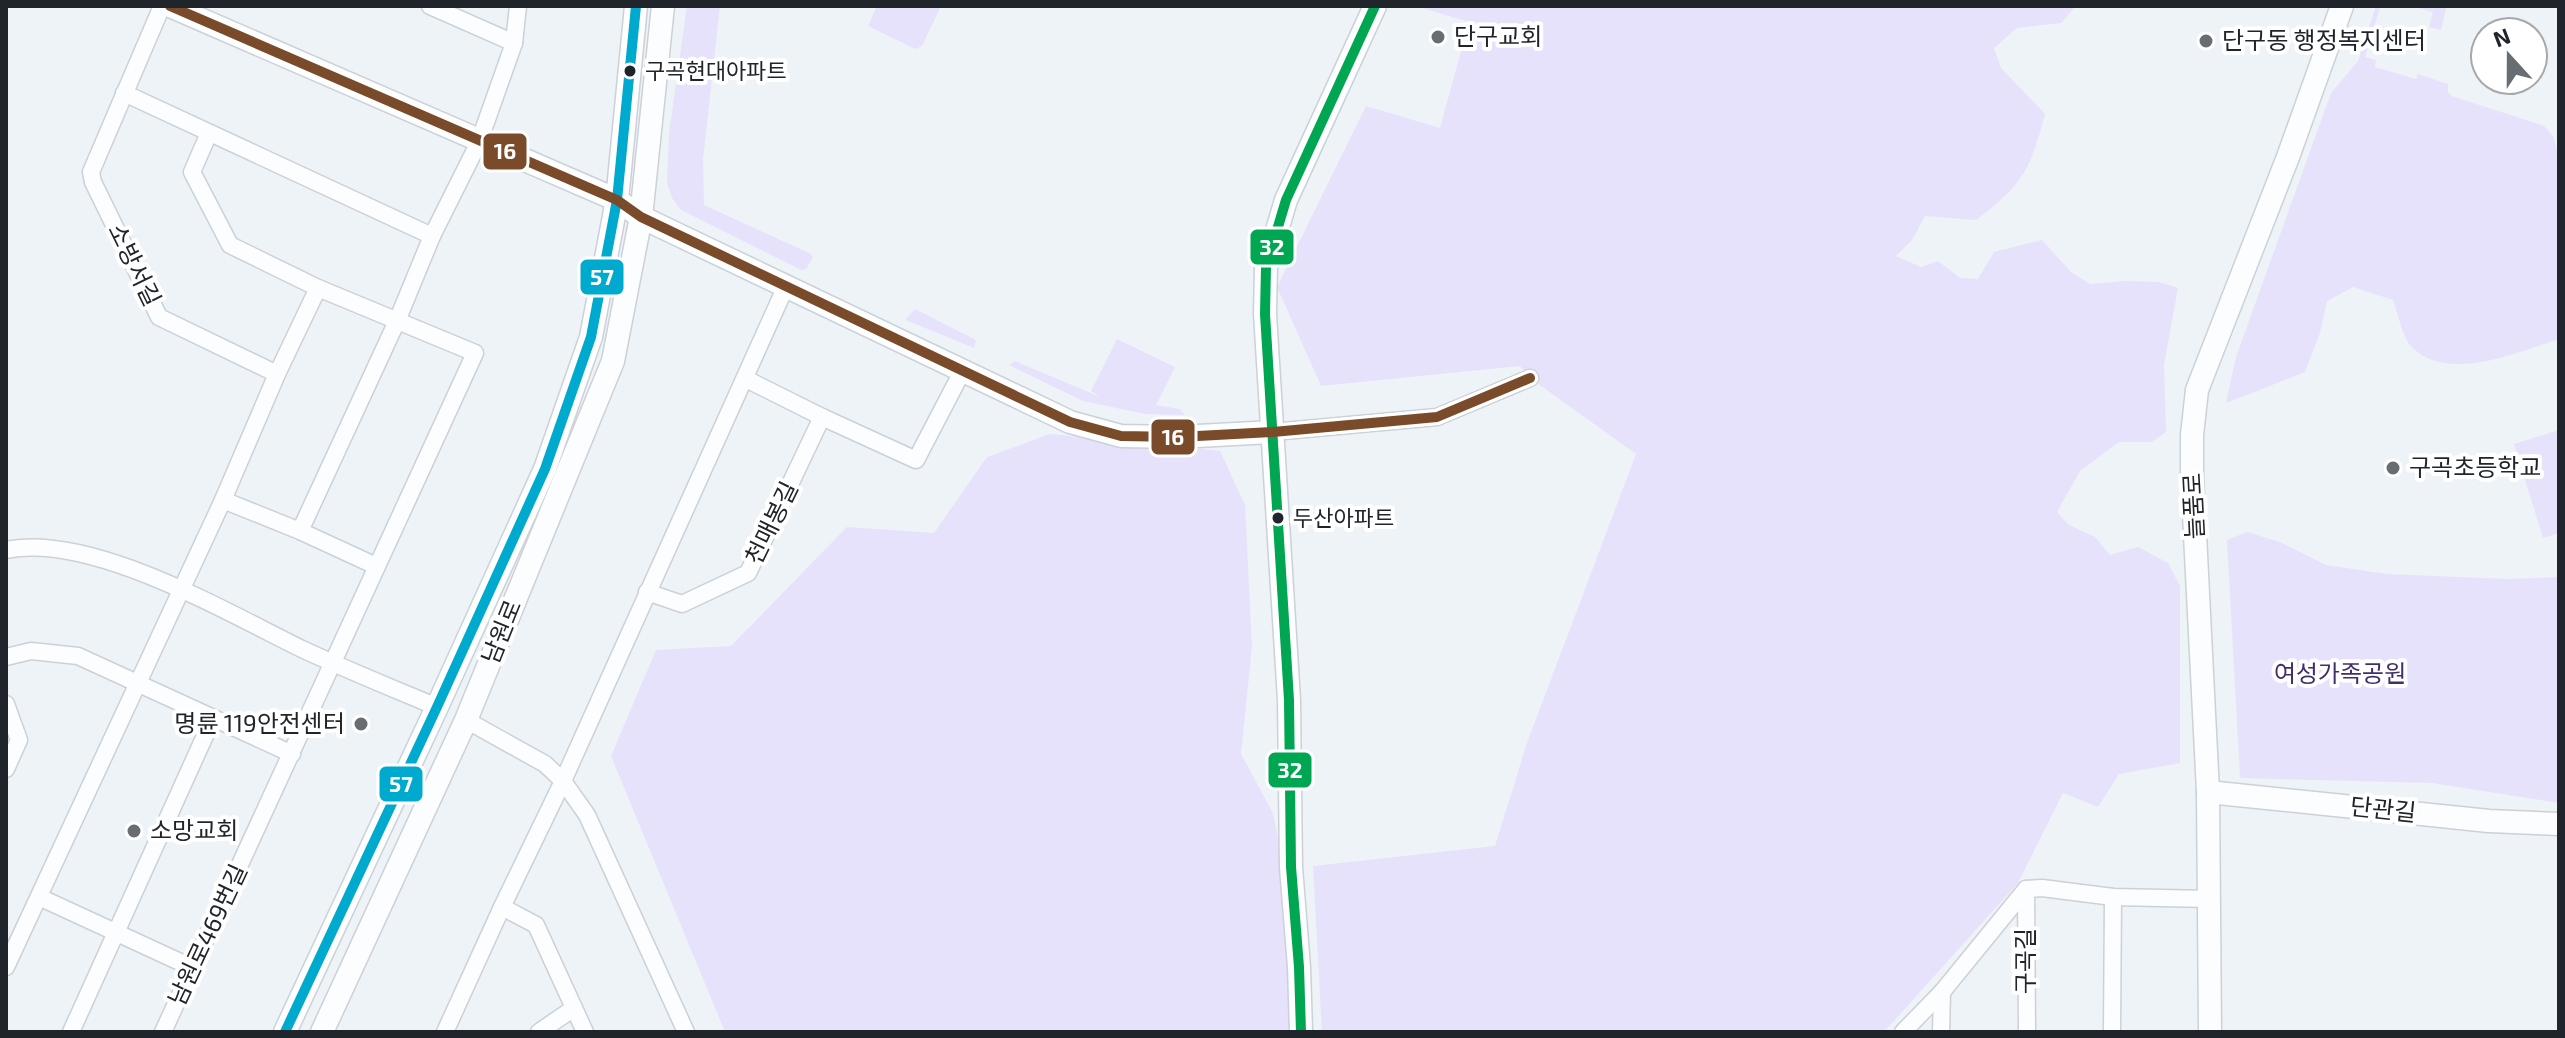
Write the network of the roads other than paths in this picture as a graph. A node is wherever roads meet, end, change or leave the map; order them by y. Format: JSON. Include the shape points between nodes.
{"nodes":[{"id":1,"x":162,"y":6,"type":"edge"},
{"id":2,"x":430,"y":6,"type":"edge"},
{"id":3,"x":518,"y":6,"type":"edge"},
{"id":4,"x":636,"y":6,"type":"edge"},
{"id":5,"x":663,"y":6,"type":"edge"},
{"id":6,"x":1375,"y":6,"type":"edge"},
{"id":7,"x":2342,"y":6,"type":"edge"},
{"id":8,"x":186,"y":9,"type":"edge"},
{"id":9,"x":514,"y":43,"type":"junction"},
{"id":10,"x":124,"y":93,"type":"junction"},
{"id":11,"x":209,"y":133,"type":"junction"},
{"id":12,"x":479,"y":142,"type":"junction"},
{"id":13,"x":617,"y":200,"type":"junction"},
{"id":14,"x":641,"y":217,"type":"junction"},
{"id":15,"x":432,"y":236,"type":"junction"},
{"id":16,"x":786,"y":286,"type":"junction"},
{"id":17,"x":318,"y":288,"type":"junction"},
{"id":18,"x":397,"y":321,"type":"junction"},
{"id":19,"x":963,"y":370,"type":"junction"},
{"id":20,"x":277,"y":374,"type":"junction"},
{"id":21,"x":1530,"y":378,"type":"dead end"},
{"id":22,"x":746,"y":379,"type":"junction"},
{"id":23,"x":822,"y":417,"type":"junction"},
{"id":24,"x":1273,"y":432,"type":"junction"},
{"id":25,"x":223,"y":500,"type":"junction"},
{"id":26,"x":300,"y":531,"type":"junction"},
{"id":27,"x":6,"y":550,"type":"edge"},
{"id":28,"x":376,"y":566,"type":"junction"},
{"id":29,"x":180,"y":590,"type":"junction"},
{"id":30,"x":647,"y":592,"type":"junction"},
{"id":31,"x":6,"y":657,"type":"edge"},
{"id":32,"x":331,"y":662,"type":"junction"},
{"id":33,"x":137,"y":683,"type":"junction"},
{"id":34,"x":6,"y":704,"type":"edge"},
{"id":35,"x":437,"y":707,"type":"junction"},
{"id":36,"x":213,"y":718,"type":"junction"},
{"id":37,"x":466,"y":720,"type":"junction"},
{"id":38,"x":292,"y":754,"type":"junction"},
{"id":39,"x":6,"y":769,"type":"edge"},
{"id":40,"x":563,"y":781,"type":"junction"},
{"id":41,"x":2208,"y":792,"type":"junction"},
{"id":42,"x":2559,"y":824,"type":"edge"},
{"id":43,"x":2026,"y":889,"type":"junction"},
{"id":44,"x":39,"y":897,"type":"junction"},
{"id":45,"x":2113,"y":897,"type":"junction"},
{"id":46,"x":2210,"y":899,"type":"junction"},
{"id":47,"x":502,"y":907,"type":"junction"},
{"id":48,"x":116,"y":933,"type":"junction"},
{"id":49,"x":6,"y":967,"type":"edge"},
{"id":50,"x":193,"y":968,"type":"junction"},
{"id":51,"x":1942,"y":992,"type":"junction"},
{"id":52,"x":574,"y":1008,"type":"junction"},
{"id":53,"x":71,"y":1032,"type":"edge"},
{"id":54,"x":163,"y":1032,"type":"edge"},
{"id":55,"x":285,"y":1032,"type":"edge"},
{"id":56,"x":322,"y":1032,"type":"edge"},
{"id":57,"x":445,"y":1032,"type":"edge"},
{"id":58,"x":539,"y":1032,"type":"edge"},
{"id":59,"x":585,"y":1032,"type":"edge"},
{"id":60,"x":686,"y":1032,"type":"edge"},
{"id":61,"x":1301,"y":1032,"type":"edge"},
{"id":62,"x":1903,"y":1032,"type":"edge"},
{"id":63,"x":1941,"y":1032,"type":"edge"},
{"id":64,"x":2027,"y":1032,"type":"edge"},
{"id":65,"x":2112,"y":1032,"type":"edge"},
{"id":66,"x":2210,"y":1032,"type":"edge"}],
"edges":[{"from":1,"to":10,"type":"street","name":"소방서길"},
{"from":2,"to":9,"type":"street"},
{"from":3,"to":9,"type":"street"},
{"from":4,"to":13,"type":"street","name":"남원로"},
{"from":5,"to":14,"type":"street","name":"남원로"},
{"from":6,"to":24,"type":"street","via":[[1286,200],[1266,267]]},
{"from":7,"to":41,"type":"street","name":"늘품로","via":[[2197,390],[2192,475]]},
{"from":8,"to":12,"type":"street"},
{"from":9,"to":12,"type":"street"},
{"from":10,"to":11,"type":"street"},
{"from":10,"to":20,"type":"street","name":"소방서길","via":[[91,172],[159,317]]},
{"from":11,"to":15,"type":"street"},
{"from":11,"to":17,"type":"street","via":[[192,172],[230,245]]},
{"from":12,"to":13,"type":"street"},
{"from":12,"to":15,"type":"street"},
{"from":13,"to":14,"type":"street"},
{"from":13,"to":35,"type":"street","name":"남원로","via":[[591,337],[545,469]]},
{"from":14,"to":16,"type":"street"},
{"from":14,"to":37,"type":"street","name":"남원로","via":[[613,361]]},
{"from":15,"to":18,"type":"street"},
{"from":16,"to":19,"type":"street"},
{"from":16,"to":22,"type":"street"},
{"from":17,"to":18,"type":"street"},
{"from":17,"to":20,"type":"street"},
{"from":18,"to":26,"type":"street"},
{"from":18,"to":28,"type":"street","name":"남원로469번길","via":[[475,353]]},
{"from":19,"to":23,"type":"street","via":[[916,460]]},
{"from":19,"to":24,"type":"street","via":[[1070,422],[1121,436]]},
{"from":20,"to":25,"type":"street"},
{"from":21,"to":24,"type":"street","via":[[1437,417]]},
{"from":22,"to":23,"type":"street"},
{"from":22,"to":30,"type":"street"},
{"from":23,"to":30,"type":"street","name":"천매봉길","via":[[748,573],[682,604]]},
{"from":24,"to":61,"type":"street"},
{"from":25,"to":26,"type":"street"},
{"from":25,"to":29,"type":"street"},
{"from":26,"to":28,"type":"street"},
{"from":27,"to":29,"type":"street","via":[[95,556]]},
{"from":28,"to":32,"type":"street","name":"남원로469번길"},
{"from":29,"to":32,"type":"street"},
{"from":29,"to":33,"type":"street"},
{"from":30,"to":40,"type":"street"},
{"from":31,"to":33,"type":"street","via":[[31,651],[78,656]]},
{"from":32,"to":35,"type":"street"},
{"from":32,"to":38,"type":"street","name":"남원로469번길"},
{"from":33,"to":36,"type":"street"},
{"from":33,"to":44,"type":"street"},
{"from":34,"to":39,"type":"street","via":[[19,740]]},
{"from":35,"to":37,"type":"street"},
{"from":35,"to":55,"type":"street","name":"남원로"},
{"from":36,"to":38,"type":"street"},
{"from":36,"to":48,"type":"street"},
{"from":37,"to":40,"type":"street","via":[[545,764]]},
{"from":37,"to":56,"type":"street","name":"남원로"},
{"from":38,"to":50,"type":"street","name":"남원로469번길"},
{"from":40,"to":47,"type":"street"},
{"from":40,"to":60,"type":"street","via":[[587,815]]},
{"from":41,"to":42,"type":"street","name":"단관길"},
{"from":41,"to":46,"type":"street","name":"늘품로"},
{"from":43,"to":45,"type":"street"},
{"from":43,"to":51,"type":"street","name":"구곡길"},
{"from":43,"to":64,"type":"street","name":"구곡길"},
{"from":44,"to":48,"type":"street"},
{"from":44,"to":49,"type":"street"},
{"from":45,"to":46,"type":"street"},
{"from":45,"to":65,"type":"street"},
{"from":46,"to":66,"type":"street","name":"늘품로"},
{"from":47,"to":52,"type":"street","via":[[536,925]]},
{"from":47,"to":57,"type":"street"},
{"from":48,"to":50,"type":"street"},
{"from":48,"to":53,"type":"street"},
{"from":50,"to":54,"type":"street","name":"남원로469번길"},
{"from":51,"to":62,"type":"street","name":"구곡길"},
{"from":51,"to":63,"type":"street"},
{"from":52,"to":58,"type":"street"},
{"from":52,"to":59,"type":"street"}]}
